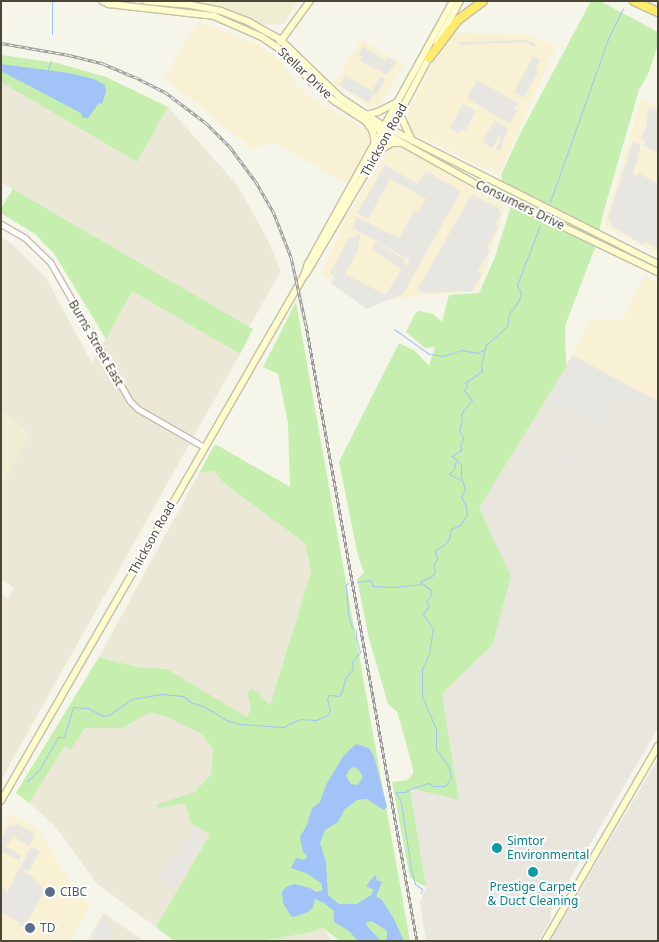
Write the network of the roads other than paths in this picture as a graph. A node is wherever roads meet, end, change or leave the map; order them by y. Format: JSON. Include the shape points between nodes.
{"nodes":[{"id":1,"x":103,"y":1,"type":"edge"},
{"id":2,"x":146,"y":1,"type":"edge"},
{"id":3,"x":310,"y":1,"type":"edge"},
{"id":4,"x":452,"y":1,"type":"edge"},
{"id":5,"x":460,"y":1,"type":"edge"},
{"id":6,"x":483,"y":1,"type":"edge"},
{"id":7,"x":634,"y":1,"type":"edge"},
{"id":8,"x":658,"y":12,"type":"edge"},
{"id":9,"x":281,"y":40,"type":"junction"},
{"id":10,"x":276,"y":46,"type":"junction"},
{"id":11,"x":429,"y":58,"type":"junction"},
{"id":12,"x":396,"y":103,"type":"junction"},
{"id":13,"x":400,"y":114,"type":"junction"},
{"id":14,"x":366,"y":115,"type":"junction"},
{"id":15,"x":367,"y":122,"type":"junction"},
{"id":16,"x":386,"y":131,"type":"junction"},
{"id":17,"x":412,"y":140,"type":"junction"},
{"id":18,"x":375,"y":142,"type":"junction"},
{"id":19,"x":403,"y":143,"type":"junction"},
{"id":20,"x":379,"y":150,"type":"junction"},
{"id":21,"x":1,"y":224,"type":"edge"},
{"id":22,"x":658,"y":264,"type":"edge"},
{"id":23,"x":658,"y":272,"type":"edge"},
{"id":24,"x":304,"y":276,"type":"junction"},
{"id":25,"x":204,"y":447,"type":"junction"},
{"id":26,"x":658,"y":746,"type":"edge"},
{"id":27,"x":1,"y":801,"type":"edge"},
{"id":28,"x":545,"y":941,"type":"edge"}],
"edges":[{"from":1,"to":10,"type":"main road","name":"Stellar Drive","via":[[214,16]]},
{"from":2,"to":9,"type":"main road","name":"Stellar Drive","via":[[221,11]]},
{"from":3,"to":9,"type":"main road"},
{"from":4,"to":12,"type":"main road","name":"Thickson Road"},
{"from":5,"to":11,"type":"main road","name":"Thickson Road"},
{"from":6,"to":11,"type":"highway","via":[[458,20]]},
{"from":7,"to":8,"type":"highway"},
{"from":9,"to":10,"type":"main road"},
{"from":9,"to":14,"type":"main road","name":"Stellar Drive","via":[[335,93]]},
{"from":10,"to":15,"type":"main road","name":"Stellar Drive","via":[[321,90]]},
{"from":11,"to":13,"type":"main road","name":"Thickson Road"},
{"from":12,"to":14,"type":"main road"},
{"from":12,"to":16,"type":"main road","name":"Thickson Road"},
{"from":13,"to":16,"type":"main road","name":"Thickson Road"},
{"from":13,"to":17,"type":"main road"},
{"from":14,"to":16,"type":"main road","name":"Stellar Drive"},
{"from":15,"to":16,"type":"main road","name":"Stellar Drive"},
{"from":15,"to":18,"type":"main road"},
{"from":16,"to":17,"type":"main road","name":"Consumers Drive"},
{"from":16,"to":18,"type":"main road","name":"Thickson Road"},
{"from":16,"to":19,"type":"main road","name":"Consumers Drive"},
{"from":16,"to":20,"type":"main road","name":"Thickson Road"},
{"from":17,"to":22,"type":"main road","name":"Consumers Drive"},
{"from":18,"to":24,"type":"main road","name":"Thickson Road"},
{"from":19,"to":20,"type":"main road","via":[[392,143]]},
{"from":19,"to":23,"type":"main road","name":"Consumers Drive","via":[[489,190]]},
{"from":20,"to":24,"type":"main road","name":"Thickson Road"},
{"from":21,"to":25,"type":"street","name":"Burns Street East","via":[[25,238],[50,262],[130,401],[138,409]]},
{"from":24,"to":25,"type":"main road","name":"Thickson Road"},
{"from":25,"to":27,"type":"main road","name":"Thickson Road"},
{"from":26,"to":28,"type":"main road"}]}
